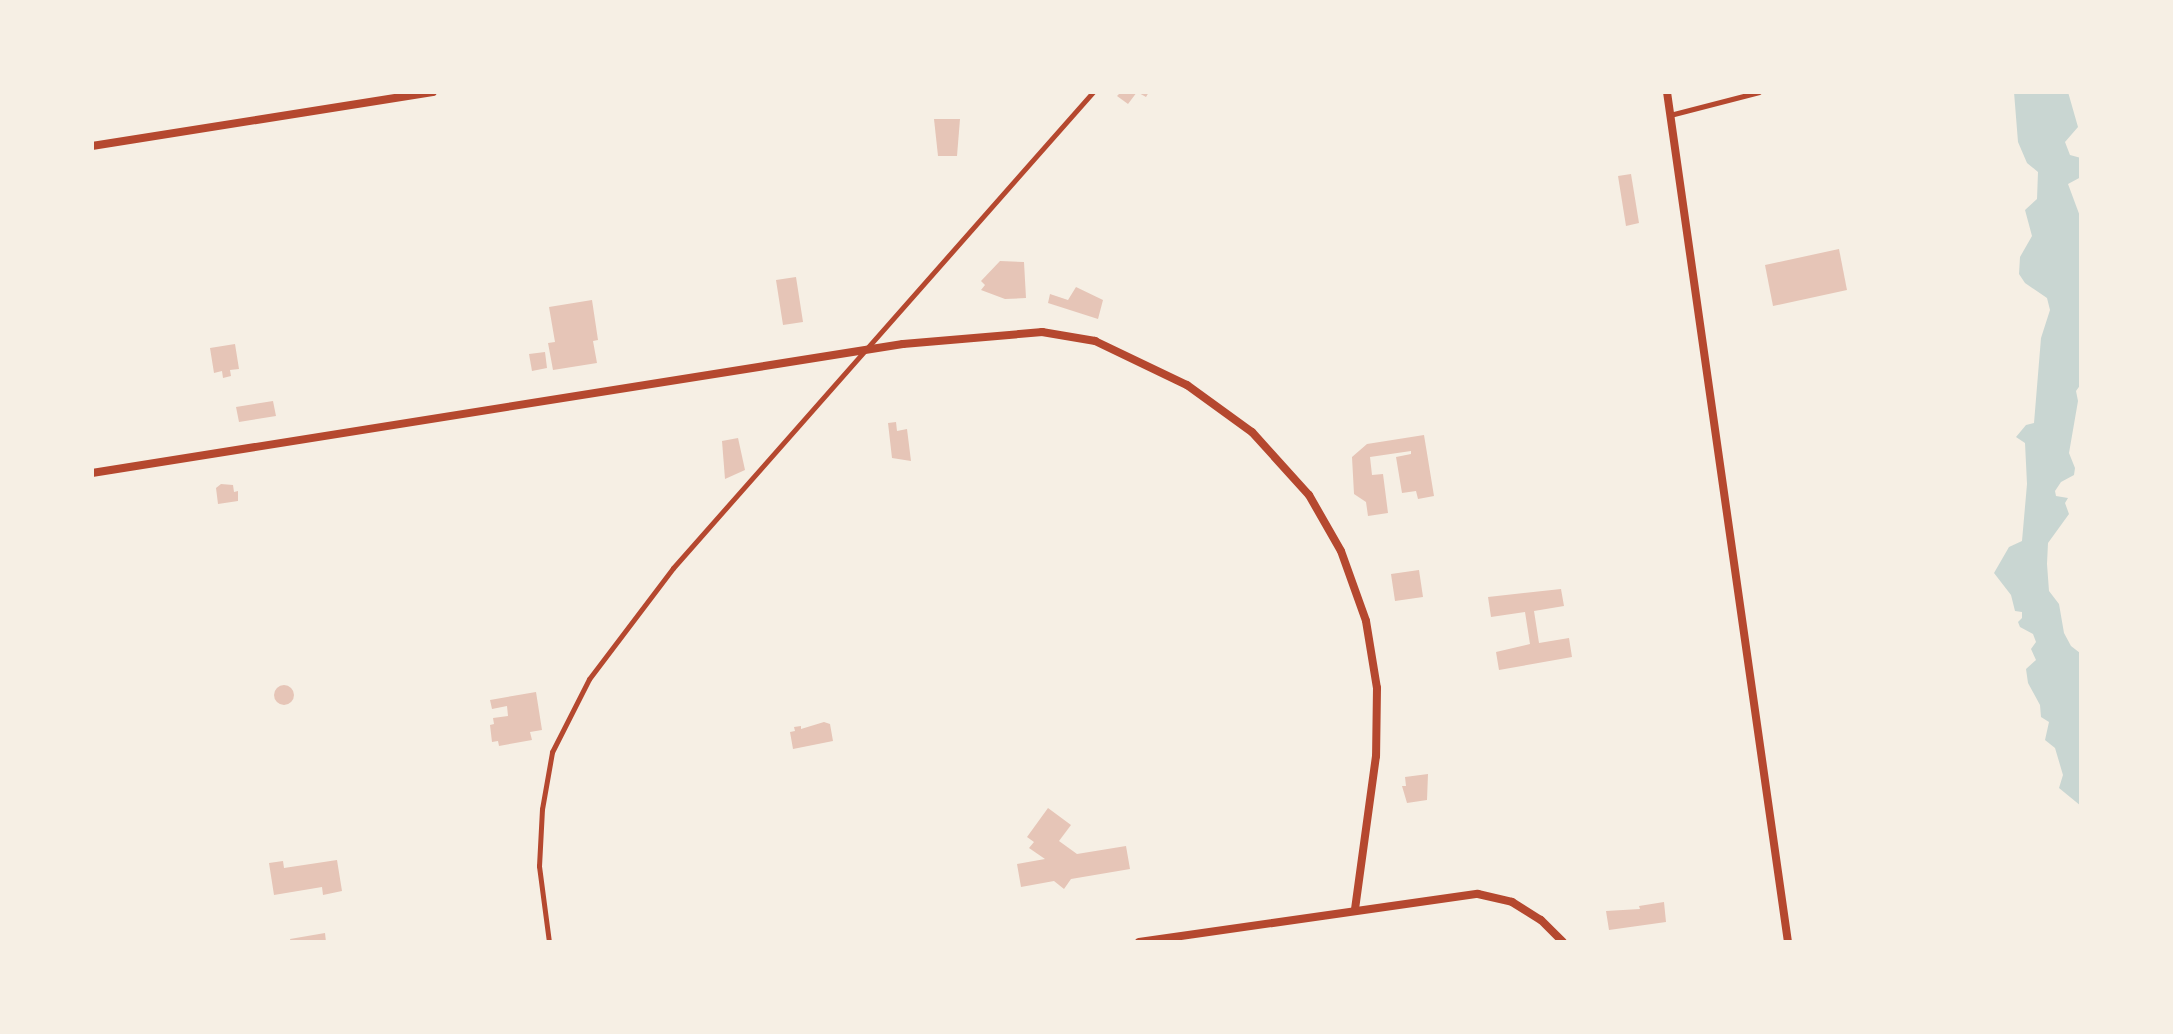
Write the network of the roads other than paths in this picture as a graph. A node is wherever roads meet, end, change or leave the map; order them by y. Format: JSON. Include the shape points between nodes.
{"nodes":[{"id":1,"x":433,"y":92,"type":"edge"},
{"id":2,"x":1093,"y":92,"type":"edge"},
{"id":3,"x":1667,"y":92,"type":"edge"},
{"id":4,"x":1759,"y":92,"type":"edge"},
{"id":5,"x":1670,"y":115,"type":"junction"},
{"id":6,"x":92,"y":146,"type":"edge"},
{"id":7,"x":869,"y":349,"type":"junction"},
{"id":8,"x":92,"y":473,"type":"edge"},
{"id":9,"x":1355,"y":909,"type":"junction"},
{"id":10,"x":549,"y":942,"type":"edge"},
{"id":11,"x":1139,"y":942,"type":"edge"},
{"id":12,"x":1563,"y":942,"type":"edge"},
{"id":13,"x":1788,"y":942,"type":"edge"}],
"edges":[{"from":1,"to":6,"type":"main road"},
{"from":2,"to":7,"type":"street"},
{"from":3,"to":5,"type":"main road"},
{"from":4,"to":5,"type":"street"},
{"from":5,"to":13,"type":"main road"},
{"from":7,"to":8,"type":"main road"},
{"from":7,"to":9,"type":"main road","via":[[1022,332],[1095,341],[1212,401],[1279,458],[1309,495],[1341,551],[1362,604],[1373,656],[1376,756]]},
{"from":7,"to":10,"type":"street","via":[[668,574],[575,703],[552,752],[542,809],[539,866]]},
{"from":9,"to":11,"type":"main road"},
{"from":9,"to":12,"type":"main road","via":[[1455,895],[1495,896],[1528,911]]}]}
